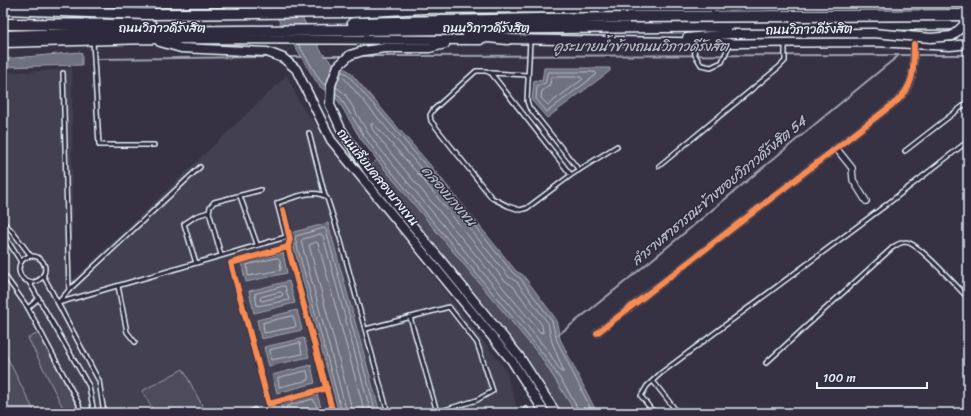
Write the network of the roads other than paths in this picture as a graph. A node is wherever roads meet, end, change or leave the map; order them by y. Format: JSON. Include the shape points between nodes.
{"nodes":[{"id":1,"x":3,"y":3,"type":"edge"},
{"id":2,"x":406,"y":3,"type":"edge"},
{"id":3,"x":442,"y":3,"type":"edge"},
{"id":4,"x":963,"y":3,"type":"edge"},
{"id":5,"x":968,"y":4,"type":"edge"},
{"id":6,"x":3,"y":8,"type":"edge"},
{"id":7,"x":968,"y":14,"type":"edge"},
{"id":8,"x":3,"y":24,"type":"edge"},
{"id":9,"x":35,"y":24,"type":"junction"},
{"id":10,"x":968,"y":24,"type":"edge"},
{"id":11,"x":421,"y":30,"type":"junction"},
{"id":12,"x":3,"y":31,"type":"edge"},
{"id":13,"x":275,"y":35,"type":"junction"},
{"id":14,"x":3,"y":36,"type":"edge"},
{"id":15,"x":150,"y":39,"type":"junction"},
{"id":16,"x":508,"y":39,"type":"junction"},
{"id":17,"x":460,"y":40,"type":"junction"},
{"id":18,"x":530,"y":40,"type":"junction"},
{"id":19,"x":94,"y":41,"type":"junction"},
{"id":20,"x":654,"y":41,"type":"junction"},
{"id":21,"x":692,"y":42,"type":"junction"},
{"id":22,"x":3,"y":43,"type":"edge"},
{"id":23,"x":785,"y":43,"type":"junction"},
{"id":24,"x":730,"y":44,"type":"junction"},
{"id":25,"x":968,"y":44,"type":"edge"},
{"id":26,"x":914,"y":52,"type":"junction"},
{"id":27,"x":63,"y":73,"type":"dead end"},
{"id":28,"x":491,"y":73,"type":"junction"},
{"id":29,"x":528,"y":75,"type":"junction"},
{"id":30,"x":968,"y":102,"type":"edge"},
{"id":31,"x":309,"y":133,"type":"dead end"},
{"id":32,"x":968,"y":141,"type":"edge"},
{"id":33,"x":154,"y":145,"type":"dead end"},
{"id":34,"x":618,"y":146,"type":"dead end"},
{"id":35,"x":836,"y":148,"type":"junction"},
{"id":36,"x":905,"y":151,"type":"dead end"},
{"id":37,"x":658,"y":166,"type":"dead end"},
{"id":38,"x":200,"y":167,"type":"dead end"},
{"id":39,"x":579,"y":170,"type":"junction"},
{"id":40,"x":571,"y":175,"type":"junction"},
{"id":41,"x":261,"y":190,"type":"dead end"},
{"id":42,"x":240,"y":196,"type":"junction"},
{"id":43,"x":325,"y":196,"type":"junction"},
{"id":44,"x":866,"y":201,"type":"dead end"},
{"id":45,"x":209,"y":212,"type":"junction"},
{"id":46,"x":3,"y":222,"type":"edge"},
{"id":47,"x":3,"y":233,"type":"edge"},
{"id":48,"x":257,"y":244,"type":"junction"},
{"id":49,"x":31,"y":256,"type":"junction"},
{"id":50,"x":221,"y":256,"type":"junction"},
{"id":51,"x":21,"y":262,"type":"junction"},
{"id":52,"x":196,"y":263,"type":"junction"},
{"id":53,"x":3,"y":273,"type":"edge"},
{"id":54,"x":44,"y":276,"type":"junction"},
{"id":55,"x":28,"y":282,"type":"junction"},
{"id":56,"x":118,"y":286,"type":"junction"},
{"id":57,"x":69,"y":290,"type":"junction"},
{"id":58,"x":39,"y":298,"type":"junction"},
{"id":59,"x":968,"y":298,"type":"edge"},
{"id":60,"x":58,"y":303,"type":"junction"},
{"id":61,"x":28,"y":308,"type":"junction"},
{"id":62,"x":410,"y":317,"type":"junction"},
{"id":63,"x":366,"y":329,"type":"junction"},
{"id":64,"x":597,"y":333,"type":"dead end"},
{"id":65,"x":135,"y":342,"type":"dead end"},
{"id":66,"x":766,"y":363,"type":"dead end"},
{"id":67,"x":653,"y":381,"type":"junction"},
{"id":68,"x":526,"y":409,"type":"dead end"},
{"id":69,"x":93,"y":411,"type":"edge"},
{"id":70,"x":80,"y":413,"type":"edge"},
{"id":71,"x":86,"y":413,"type":"edge"},
{"id":72,"x":104,"y":413,"type":"edge"},
{"id":73,"x":250,"y":413,"type":"edge"},
{"id":74,"x":256,"y":413,"type":"edge"},
{"id":75,"x":388,"y":413,"type":"edge"},
{"id":76,"x":436,"y":413,"type":"edge"},
{"id":77,"x":528,"y":413,"type":"edge"},
{"id":78,"x":545,"y":413,"type":"edge"},
{"id":79,"x":556,"y":413,"type":"edge"},
{"id":80,"x":654,"y":413,"type":"edge"},
{"id":81,"x":678,"y":413,"type":"edge"}],
"edges":[{"from":1,"to":2,"type":"highway","name":"ถนนวิภาวดีรังสิต","via":[[348,8]]},
{"from":2,"to":3,"type":"highway","name":"ถนนวิภาวดีรังสิต"},
{"from":4,"to":20,"type":"main road","bridge":true,"via":[[966,12],[964,25],[952,36],[931,38],[873,33],[730,34]]},
{"from":5,"to":6,"type":"highway","bridge":true,"via":[[424,8],[351,12],[186,14]]},
{"from":7,"to":9,"type":"highway","bridge":true,"via":[[629,17],[309,24]]},
{"from":8,"to":9,"type":"highway"},
{"from":9,"to":12,"type":"highway"},
{"from":10,"to":11,"type":"highway","name":"ถนนวิภาวดีรังสิต"},
{"from":11,"to":13,"type":"highway","name":"ถนนวิภาวดีรังสิต","via":[[314,30]]},
{"from":11,"to":16,"type":"highway"},
{"from":13,"to":14,"type":"highway","name":"ถนนวิภาวดีรังสิต","via":[[140,32]]},
{"from":13,"to":15,"type":"main road","name":"ถนนวิภาวดีรังสิต"},
{"from":13,"to":17,"type":"main road","name":"ถนนวิภาวดีรังสิต","via":[[320,40]]},
{"from":15,"to":19,"type":"main road","name":"ถนนวิภาวดีรังสิต"},
{"from":15,"to":78,"type":"main road","name":"ถนนเลียบคลองบางเขน","via":[[181,48],[267,52],[283,58],[296,69],[331,140],[512,361]]},
{"from":16,"to":17,"type":"main road","name":"ถนนวิภาวดีรังสิต"},
{"from":16,"to":18,"type":"main road","name":"ถนนวิภาวดีรังสิต"},
{"from":17,"to":79,"type":"main road","name":"ถนนเลียบคลองบางเขน","via":[[429,48],[385,48],[350,55],[338,66],[331,85],[330,104],[341,129],[368,171],[519,356]]},
{"from":18,"to":20,"type":"main road","name":"ถนนวิภาวดีรังสิต"},
{"from":18,"to":29,"type":"lane"},
{"from":19,"to":22,"type":"main road","name":"ถนนวิภาวดีรังสิต"},
{"from":19,"to":33,"type":"lane","via":[[99,145]]},
{"from":20,"to":21,"type":"main road","name":"ถนนวิภาวดีรังสิต"},
{"from":21,"to":24,"type":"main road","name":"ถนนวิภาวดีรังสิต"},
{"from":21,"to":24,"type":"lane","via":[[696,58],[706,67],[717,66],[724,59]]},
{"from":23,"to":24,"type":"main road","name":"ถนนวิภาวดีรังสิต"},
{"from":23,"to":26,"type":"main road","name":"ถนนวิภาวดีรังสิต","via":[[876,42]]},
{"from":23,"to":37,"type":"lane","via":[[785,60],[779,68]]},
{"from":25,"to":26,"type":"main road","name":"ถนนวิภาวดีรังสิต"},
{"from":26,"to":35,"type":"street","via":[[911,82],[907,92]]},
{"from":27,"to":57,"type":"lane"},
{"from":28,"to":29,"type":"lane"},
{"from":28,"to":40,"type":"lane"},
{"from":28,"to":40,"type":"lane","via":[[476,71],[433,110],[430,115],[431,121],[492,198],[501,204],[520,210],[534,204]]},
{"from":29,"to":39,"type":"lane","via":[[526,97],[529,107]]},
{"from":30,"to":36,"type":"lane"},
{"from":31,"to":43,"type":"lane"},
{"from":32,"to":67,"type":"lane"},
{"from":34,"to":39,"type":"lane"},
{"from":35,"to":44,"type":"street","via":[[852,168],[853,180]]},
{"from":35,"to":64,"type":"street"},
{"from":38,"to":57,"type":"lane"},
{"from":39,"to":40,"type":"lane"},
{"from":41,"to":42,"type":"lane"},
{"from":42,"to":45,"type":"lane","via":[[214,202]]},
{"from":42,"to":48,"type":"lane"},
{"from":43,"to":48,"type":"lane","via":[[313,193],[277,203],[286,238]]},
{"from":43,"to":63,"type":"lane"},
{"from":45,"to":50,"type":"lane"},
{"from":45,"to":52,"type":"lane","via":[[196,216],[184,224]]},
{"from":46,"to":49,"type":"lane"},
{"from":47,"to":51,"type":"lane"},
{"from":48,"to":50,"type":"lane"},
{"from":49,"to":51,"type":"lane"},
{"from":49,"to":54,"type":"lane","via":[[42,261],[45,267]]},
{"from":50,"to":52,"type":"lane"},
{"from":51,"to":55,"type":"lane","via":[[20,276]]},
{"from":52,"to":56,"type":"lane"},
{"from":53,"to":61,"type":"lane"},
{"from":54,"to":55,"type":"lane","via":[[37,282]]},
{"from":54,"to":60,"type":"lane"},
{"from":55,"to":58,"type":"lane"},
{"from":56,"to":60,"type":"lane"},
{"from":56,"to":65,"type":"lane","via":[[127,332]]},
{"from":57,"to":60,"type":"lane"},
{"from":58,"to":61,"type":"lane"},
{"from":58,"to":69,"type":"lane","via":[[89,386]]},
{"from":59,"to":66,"type":"lane","via":[[921,250],[907,242],[900,244],[892,248]]},
{"from":60,"to":72,"type":"lane","via":[[99,381]]},
{"from":61,"to":70,"type":"lane","via":[[79,404]]},
{"from":62,"to":63,"type":"lane"},
{"from":62,"to":76,"type":"lane"},
{"from":62,"to":76,"type":"lane","via":[[449,307],[477,343],[493,390],[477,400]]},
{"from":63,"to":75,"type":"lane"},
{"from":67,"to":80,"type":"lane","via":[[641,396]]},
{"from":67,"to":81,"type":"lane"},
{"from":68,"to":77,"type":"lane"},
{"from":69,"to":71,"type":"lane"},
{"from":73,"to":74,"type":"lane","via":[[254,410]]}]}
